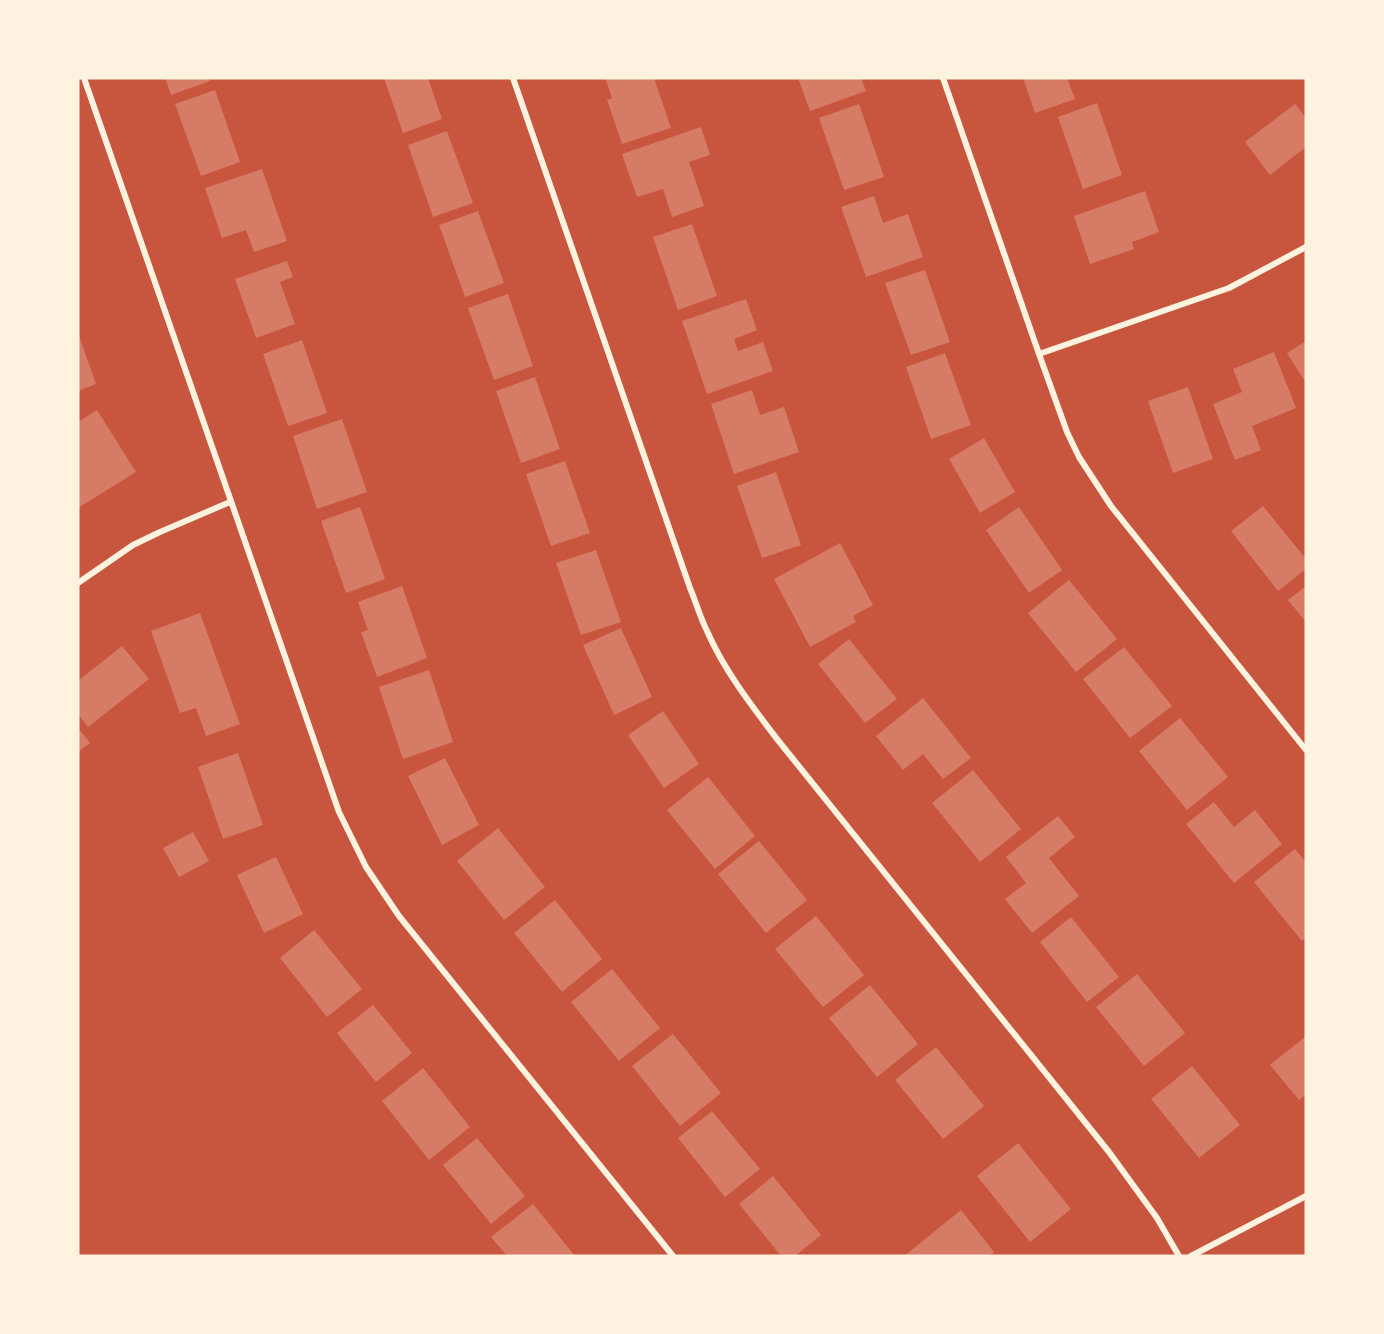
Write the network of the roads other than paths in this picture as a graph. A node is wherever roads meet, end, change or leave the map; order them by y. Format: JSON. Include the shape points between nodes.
{"nodes":[{"id":1,"x":84,"y":78,"type":"edge"},
{"id":2,"x":513,"y":78,"type":"edge"},
{"id":3,"x":943,"y":78,"type":"edge"},
{"id":4,"x":1306,"y":247,"type":"edge"},
{"id":5,"x":1039,"y":354,"type":"junction"},
{"id":6,"x":230,"y":502,"type":"junction"},
{"id":7,"x":78,"y":584,"type":"edge"},
{"id":8,"x":1306,"y":750,"type":"edge"},
{"id":9,"x":1306,"y":1196,"type":"edge"},
{"id":10,"x":672,"y":1256,"type":"edge"},
{"id":11,"x":1179,"y":1256,"type":"edge"},
{"id":12,"x":1191,"y":1256,"type":"edge"}],
"edges":[{"from":1,"to":6,"type":"street"},
{"from":2,"to":11,"type":"street","via":[[690,588],[724,663],[777,739],[1109,1152]]},
{"from":3,"to":5,"type":"street"},
{"from":4,"to":5,"type":"street","via":[[1229,288]]},
{"from":5,"to":8,"type":"street","via":[[1067,432],[1094,481]]},
{"from":6,"to":7,"type":"street","via":[[133,545]]},
{"from":6,"to":10,"type":"street","via":[[339,812],[366,867],[399,916]]},
{"from":9,"to":12,"type":"street"}]}
